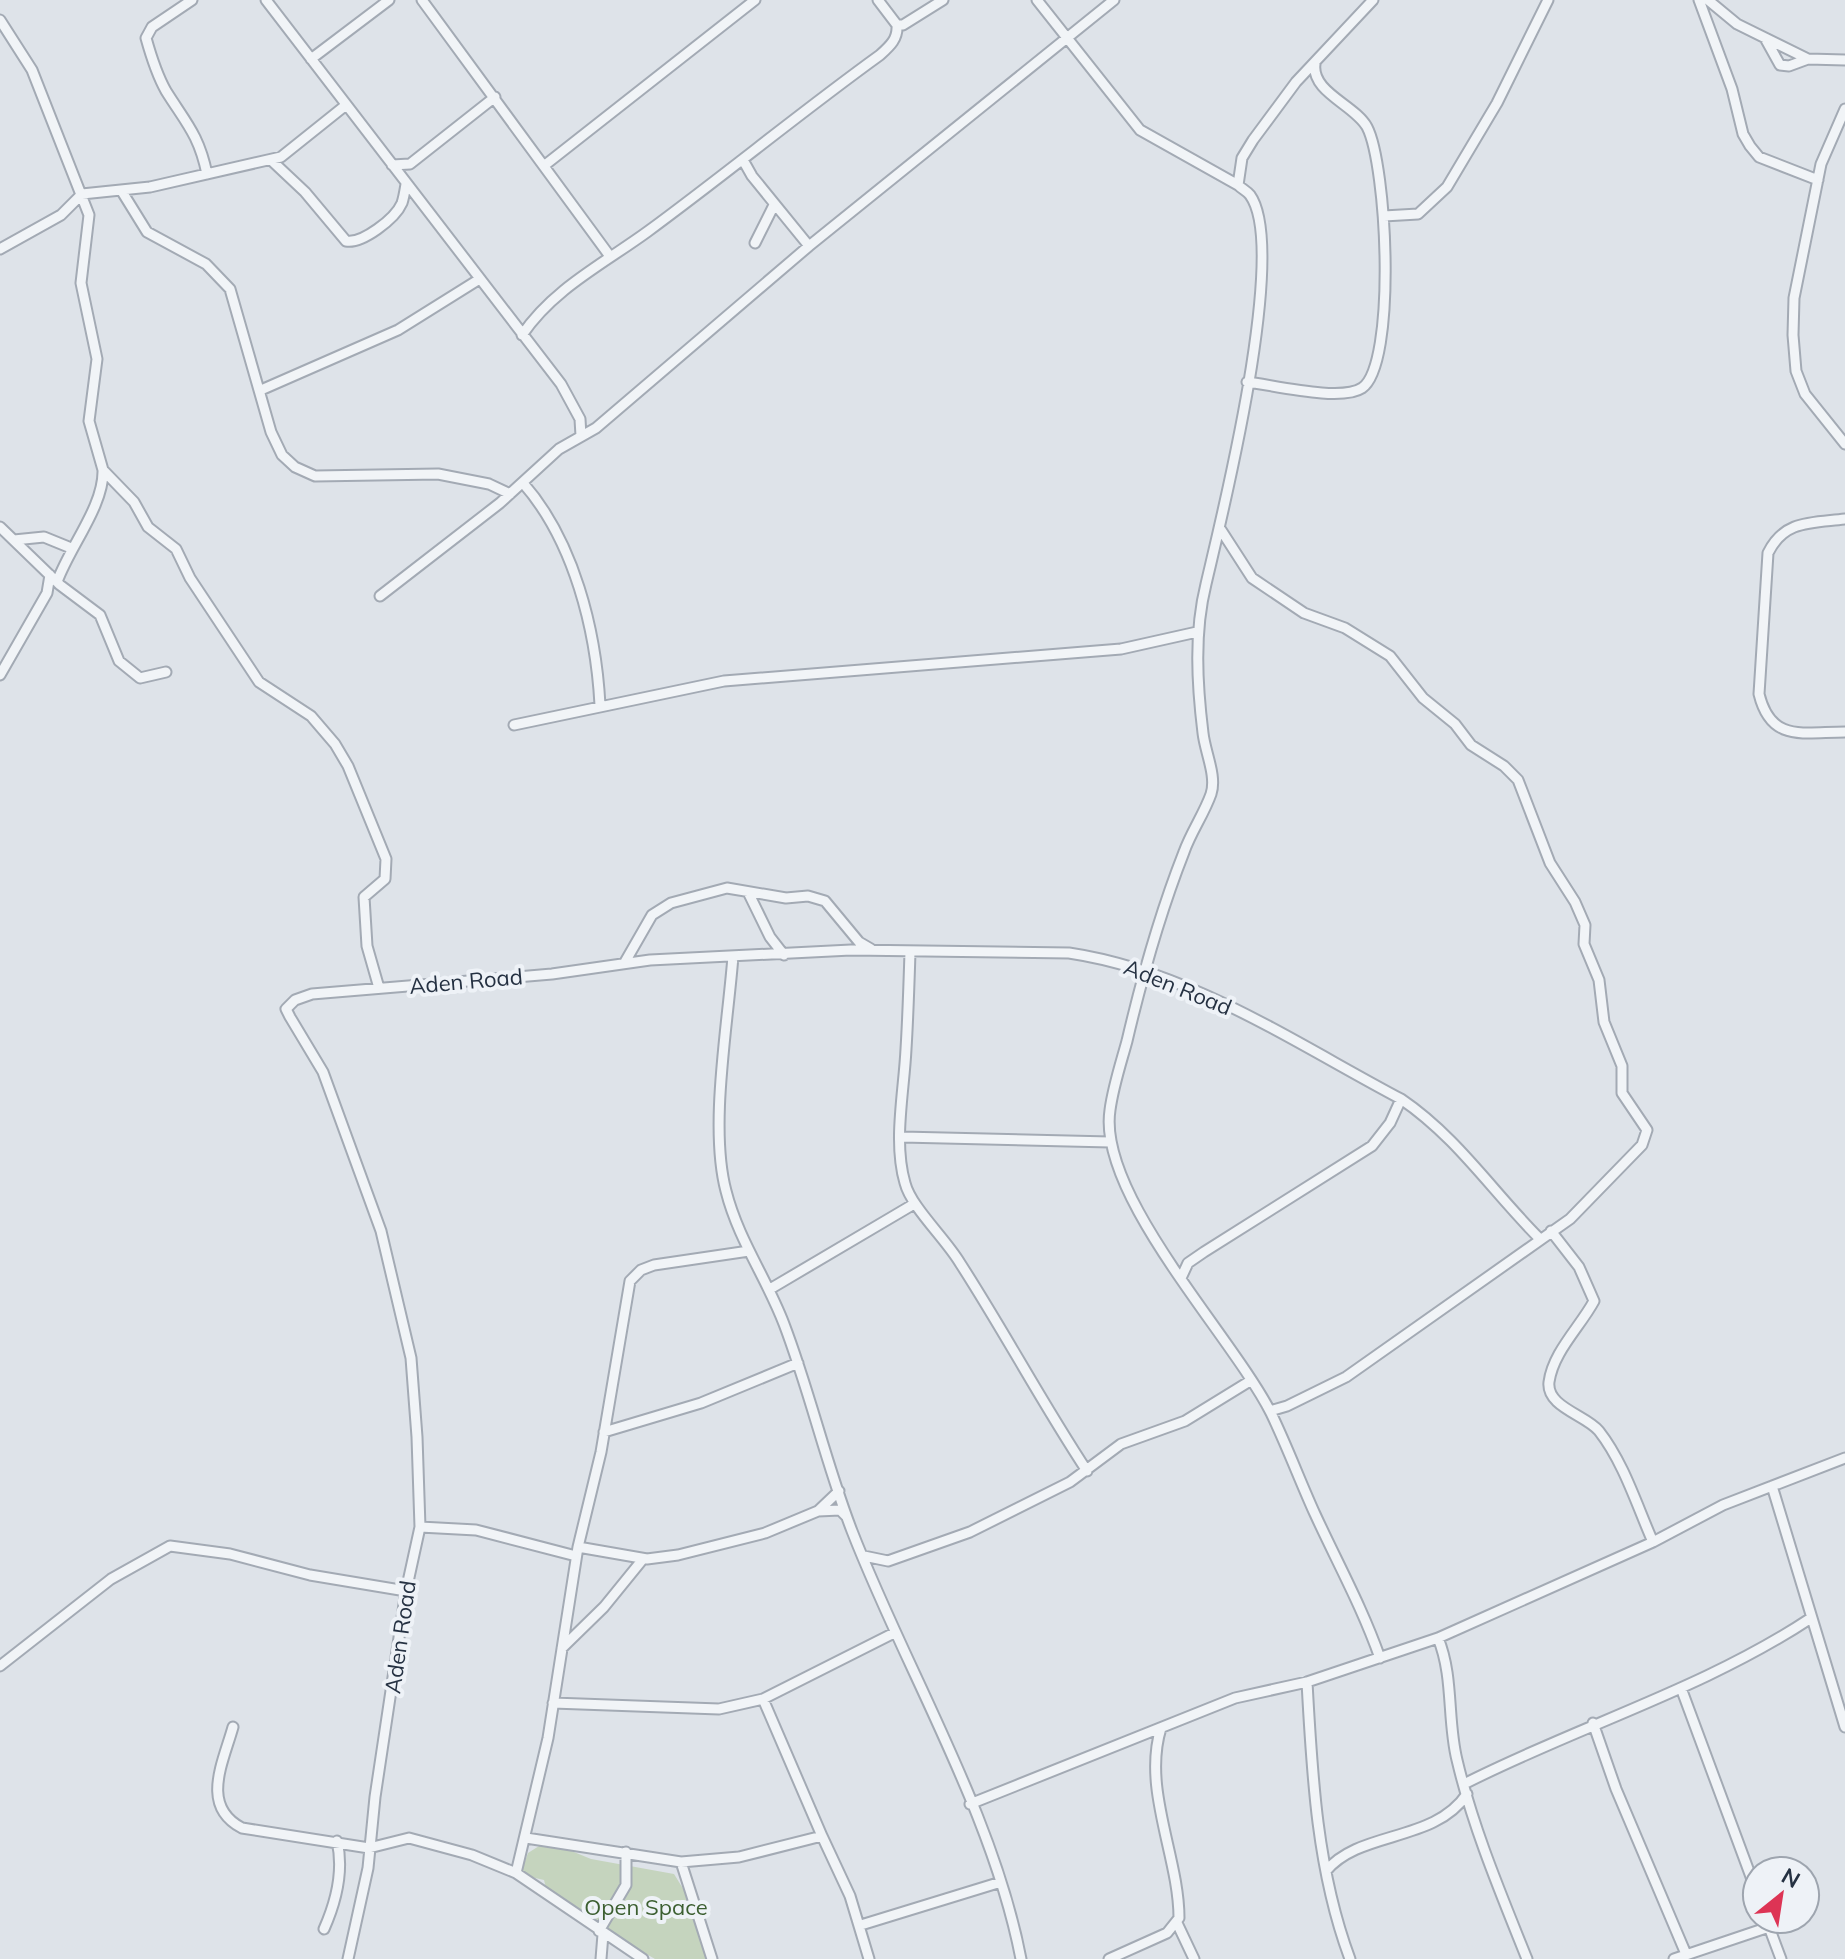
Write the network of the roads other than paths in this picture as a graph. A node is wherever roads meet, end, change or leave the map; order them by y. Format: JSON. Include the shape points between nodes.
{"nodes":[{"id":1,"x":192,"y":0,"type":"edge"},
{"id":2,"x":266,"y":0,"type":"edge"},
{"id":3,"x":389,"y":0,"type":"edge"},
{"id":4,"x":422,"y":0,"type":"edge"},
{"id":5,"x":734,"y":0,"type":"edge"},
{"id":6,"x":755,"y":0,"type":"edge"},
{"id":7,"x":878,"y":0,"type":"edge"},
{"id":8,"x":943,"y":0,"type":"edge"},
{"id":9,"x":1037,"y":0,"type":"edge"},
{"id":10,"x":1114,"y":0,"type":"edge"},
{"id":11,"x":1373,"y":0,"type":"edge"},
{"id":12,"x":1548,"y":0,"type":"edge"},
{"id":13,"x":1699,"y":0,"type":"edge"},
{"id":14,"x":1708,"y":0,"type":"edge"},
{"id":15,"x":738,"y":13,"type":"junction"},
{"id":16,"x":0,"y":20,"type":"edge"},
{"id":17,"x":897,"y":25,"type":"junction"},
{"id":18,"x":1765,"y":38,"type":"junction"},
{"id":19,"x":1068,"y":39,"type":"junction"},
{"id":20,"x":311,"y":59,"type":"junction"},
{"id":21,"x":1808,"y":59,"type":"junction"},
{"id":22,"x":1845,"y":60,"type":"edge"},
{"id":23,"x":1315,"y":64,"type":"junction"},
{"id":24,"x":495,"y":97,"type":"junction"},
{"id":25,"x":346,"y":105,"type":"junction"},
{"id":26,"x":1845,"y":109,"type":"edge"},
{"id":27,"x":271,"y":160,"type":"junction"},
{"id":28,"x":743,"y":160,"type":"junction"},
{"id":29,"x":392,"y":165,"type":"junction"},
{"id":30,"x":545,"y":165,"type":"junction"},
{"id":31,"x":207,"y":174,"type":"junction"},
{"id":32,"x":1818,"y":180,"type":"junction"},
{"id":33,"x":406,"y":184,"type":"junction"},
{"id":34,"x":1238,"y":185,"type":"junction"},
{"id":35,"x":121,"y":190,"type":"junction"},
{"id":36,"x":82,"y":194,"type":"junction"},
{"id":37,"x":774,"y":205,"type":"junction"},
{"id":38,"x":1384,"y":216,"type":"junction"},
{"id":39,"x":755,"y":243,"type":"dead end"},
{"id":40,"x":809,"y":246,"type":"junction"},
{"id":41,"x":0,"y":249,"type":"edge"},
{"id":42,"x":609,"y":255,"type":"junction"},
{"id":43,"x":478,"y":280,"type":"junction"},
{"id":44,"x":522,"y":335,"type":"junction"},
{"id":45,"x":1247,"y":382,"type":"junction"},
{"id":46,"x":261,"y":390,"type":"junction"},
{"id":47,"x":581,"y":436,"type":"junction"},
{"id":48,"x":1845,"y":444,"type":"edge"},
{"id":49,"x":103,"y":470,"type":"junction"},
{"id":50,"x":523,"y":483,"type":"junction"},
{"id":51,"x":510,"y":494,"type":"junction"},
{"id":52,"x":1845,"y":519,"type":"edge"},
{"id":53,"x":0,"y":527,"type":"edge"},
{"id":54,"x":1221,"y":530,"type":"junction"},
{"id":55,"x":14,"y":540,"type":"junction"},
{"id":56,"x":71,"y":548,"type":"junction"},
{"id":57,"x":54,"y":579,"type":"junction"},
{"id":58,"x":380,"y":596,"type":"dead end"},
{"id":59,"x":1197,"y":632,"type":"junction"},
{"id":60,"x":2,"y":669,"type":"edge"},
{"id":61,"x":166,"y":672,"type":"dead end"},
{"id":62,"x":600,"y":705,"type":"junction"},
{"id":63,"x":514,"y":725,"type":"dead end"},
{"id":64,"x":1845,"y":732,"type":"edge"},
{"id":65,"x":748,"y":892,"type":"junction"},
{"id":66,"x":874,"y":950,"type":"junction"},
{"id":67,"x":910,"y":952,"type":"junction"},
{"id":68,"x":784,"y":955,"type":"junction"},
{"id":69,"x":733,"y":956,"type":"junction"},
{"id":70,"x":625,"y":962,"type":"junction"},
{"id":71,"x":1144,"y":969,"type":"junction"},
{"id":72,"x":379,"y":988,"type":"junction"},
{"id":73,"x":1401,"y":1099,"type":"junction"},
{"id":74,"x":902,"y":1137,"type":"junction"},
{"id":75,"x":1110,"y":1142,"type":"junction"},
{"id":76,"x":914,"y":1204,"type":"junction"},
{"id":77,"x":1551,"y":1231,"type":"junction"},
{"id":78,"x":1539,"y":1238,"type":"junction"},
{"id":79,"x":749,"y":1251,"type":"junction"},
{"id":80,"x":1181,"y":1278,"type":"junction"},
{"id":81,"x":770,"y":1289,"type":"junction"},
{"id":82,"x":798,"y":1363,"type":"junction"},
{"id":83,"x":1250,"y":1381,"type":"junction"},
{"id":84,"x":1270,"y":1411,"type":"junction"},
{"id":85,"x":604,"y":1432,"type":"junction"},
{"id":86,"x":1845,"y":1458,"type":"edge"},
{"id":87,"x":1087,"y":1471,"type":"junction"},
{"id":88,"x":1772,"y":1486,"type":"junction"},
{"id":89,"x":839,"y":1491,"type":"junction"},
{"id":90,"x":818,"y":1511,"type":"junction"},
{"id":91,"x":846,"y":1516,"type":"junction"},
{"id":92,"x":420,"y":1527,"type":"junction"},
{"id":93,"x":1653,"y":1542,"type":"junction"},
{"id":94,"x":577,"y":1552,"type":"junction"},
{"id":95,"x":864,"y":1556,"type":"junction"},
{"id":96,"x":643,"y":1559,"type":"junction"},
{"id":97,"x":888,"y":1561,"type":"junction"},
{"id":98,"x":872,"y":1575,"type":"junction"},
{"id":99,"x":406,"y":1591,"type":"junction"},
{"id":100,"x":1811,"y":1618,"type":"junction"},
{"id":101,"x":894,"y":1633,"type":"junction"},
{"id":102,"x":1438,"y":1638,"type":"junction"},
{"id":103,"x":561,"y":1649,"type":"junction"},
{"id":104,"x":1380,"y":1658,"type":"junction"},
{"id":105,"x":0,"y":1666,"type":"edge"},
{"id":106,"x":1307,"y":1682,"type":"junction"},
{"id":107,"x":1681,"y":1688,"type":"junction"},
{"id":108,"x":763,"y":1699,"type":"junction"},
{"id":109,"x":553,"y":1703,"type":"junction"},
{"id":110,"x":1593,"y":1723,"type":"junction"},
{"id":111,"x":233,"y":1727,"type":"dead end"},
{"id":112,"x":1845,"y":1727,"type":"edge"},
{"id":113,"x":1161,"y":1728,"type":"junction"},
{"id":114,"x":1466,"y":1789,"type":"junction"},
{"id":115,"x":970,"y":1804,"type":"junction"},
{"id":116,"x":822,"y":1836,"type":"junction"},
{"id":117,"x":526,"y":1838,"type":"junction"},
{"id":118,"x":337,"y":1841,"type":"junction"},
{"id":119,"x":369,"y":1848,"type":"junction"},
{"id":120,"x":626,"y":1852,"type":"junction"},
{"id":121,"x":1743,"y":1855,"type":"edge"},
{"id":122,"x":681,"y":1862,"type":"junction"},
{"id":123,"x":1326,"y":1871,"type":"junction"},
{"id":124,"x":516,"y":1873,"type":"junction"},
{"id":125,"x":1001,"y":1882,"type":"junction"},
{"id":126,"x":1177,"y":1923,"type":"junction"},
{"id":127,"x":861,"y":1925,"type":"junction"},
{"id":128,"x":324,"y":1929,"type":"dead end"},
{"id":129,"x":601,"y":1932,"type":"junction"},
{"id":130,"x":1741,"y":1933,"type":"edge"},
{"id":131,"x":1772,"y":1935,"type":"edge"},
{"id":132,"x":1686,"y":1954,"type":"junction"},
{"id":133,"x":348,"y":1959,"type":"edge"},
{"id":134,"x":601,"y":1959,"type":"edge"},
{"id":135,"x":643,"y":1959,"type":"edge"},
{"id":136,"x":712,"y":1959,"type":"edge"},
{"id":137,"x":869,"y":1959,"type":"edge"},
{"id":138,"x":1021,"y":1959,"type":"edge"},
{"id":139,"x":1109,"y":1959,"type":"edge"},
{"id":140,"x":1194,"y":1959,"type":"edge"},
{"id":141,"x":1350,"y":1959,"type":"edge"},
{"id":142,"x":1527,"y":1959,"type":"edge"},
{"id":143,"x":1674,"y":1959,"type":"edge"},
{"id":144,"x":1781,"y":1959,"type":"edge"}],
"edges":[{"from":1,"to":31,"type":"street","via":[[152,27],[146,38],[166,90],[202,148]]},
{"from":2,"to":20,"type":"street"},
{"from":3,"to":20,"type":"street"},
{"from":4,"to":24,"type":"street"},
{"from":5,"to":15,"type":"street"},
{"from":6,"to":15,"type":"street"},
{"from":7,"to":17,"type":"street"},
{"from":8,"to":17,"type":"street","via":[[909,24]]},
{"from":9,"to":19,"type":"street"},
{"from":10,"to":19,"type":"street"},
{"from":11,"to":23,"type":"street"},
{"from":12,"to":38,"type":"street","via":[[1497,103],[1447,187],[1418,214]]},
{"from":13,"to":32,"type":"street","via":[[1750,146],[1759,157]]},
{"from":14,"to":18,"type":"street"},
{"from":15,"to":30,"type":"street"},
{"from":16,"to":36,"type":"street","via":[[32,70]]},
{"from":17,"to":28,"type":"street","via":[[892,44],[880,55]]},
{"from":18,"to":21,"type":"street"},
{"from":18,"to":21,"type":"street","via":[[1780,65]]},
{"from":19,"to":34,"type":"street","via":[[1140,130]]},
{"from":19,"to":40,"type":"street"},
{"from":20,"to":25,"type":"street"},
{"from":21,"to":22,"type":"street"},
{"from":23,"to":34,"type":"street","via":[[1253,140],[1242,158]]},
{"from":23,"to":38,"type":"street","via":[[1320,84],[1366,126]]},
{"from":24,"to":29,"type":"street","via":[[410,164]]},
{"from":24,"to":30,"type":"street"},
{"from":25,"to":27,"type":"street"},
{"from":25,"to":29,"type":"street"},
{"from":26,"to":32,"type":"street"},
{"from":27,"to":31,"type":"street"},
{"from":27,"to":33,"type":"street","via":[[346,241],[354,243],[394,213]]},
{"from":28,"to":37,"type":"street"},
{"from":28,"to":42,"type":"street"},
{"from":29,"to":33,"type":"street"},
{"from":30,"to":42,"type":"street"},
{"from":31,"to":35,"type":"street"},
{"from":32,"to":48,"type":"street","via":[[1794,298],[1796,371],[1805,394]]},
{"from":33,"to":43,"type":"street"},
{"from":34,"to":45,"type":"street","via":[[1250,196],[1262,248],[1261,295]]},
{"from":35,"to":36,"type":"street"},
{"from":35,"to":46,"type":"street","via":[[147,232],[206,264],[230,289]]},
{"from":36,"to":41,"type":"street","via":[[61,215]]},
{"from":36,"to":49,"type":"street","via":[[89,236],[81,283],[97,359],[89,421]]},
{"from":37,"to":39,"type":"street"},
{"from":37,"to":40,"type":"street"},
{"from":38,"to":45,"type":"street","via":[[1385,285],[1377,356],[1368,382],[1357,391],[1339,394]]},
{"from":40,"to":47,"type":"street"},
{"from":42,"to":44,"type":"street","via":[[542,308]]},
{"from":43,"to":44,"type":"street"},
{"from":43,"to":46,"type":"street","via":[[398,330]]},
{"from":44,"to":47,"type":"street","via":[[574,405]]},
{"from":45,"to":54,"type":"street"},
{"from":46,"to":51,"type":"street","via":[[282,455],[315,476],[438,474],[489,484]]},
{"from":47,"to":50,"type":"street"},
{"from":49,"to":56,"type":"street","via":[[99,499]]},
{"from":49,"to":72,"type":"street","via":[[134,502],[148,527],[176,549],[247,667],[278,697],[311,716],[348,766],[386,859],[385,879],[364,897],[367,946]]},
{"from":50,"to":51,"type":"street"},
{"from":50,"to":62,"type":"street","via":[[551,525],[573,573],[589,623]]},
{"from":51,"to":58,"type":"street"},
{"from":52,"to":64,"type":"street","via":[[1788,528],[1776,535],[1768,553],[1759,694],[1765,716],[1776,728]]},
{"from":53,"to":55,"type":"street"},
{"from":54,"to":59,"type":"street"},
{"from":54,"to":77,"type":"street","via":[[1252,578],[1304,613],[1369,640],[1471,745],[1511,771],[1550,863],[1575,902],[1599,980],[1604,1022],[1622,1066],[1622,1093],[1647,1130],[1642,1145],[1614,1178]]},
{"from":55,"to":56,"type":"street","via":[[44,537]]},
{"from":55,"to":57,"type":"street"},
{"from":56,"to":57,"type":"street"},
{"from":57,"to":60,"type":"street"},
{"from":57,"to":61,"type":"street","via":[[100,615],[130,674],[148,678]]},
{"from":59,"to":62,"type":"street","via":[[1121,649],[724,681]]},
{"from":59,"to":71,"type":"street","via":[[1212,793],[1183,853]]},
{"from":62,"to":63,"type":"street"},
{"from":65,"to":66,"type":"street","via":[[825,901],[859,942]]},
{"from":65,"to":68,"type":"street"},
{"from":65,"to":70,"type":"street","via":[[719,888],[671,903],[652,915]]},
{"from":66,"to":67,"type":"street","name":"Aden Road"},
{"from":66,"to":68,"type":"street","name":"Aden Road"},
{"from":67,"to":71,"type":"street","name":"Aden Road","via":[[1069,953]]},
{"from":67,"to":74,"type":"street"},
{"from":68,"to":69,"type":"street","name":"Aden Road"},
{"from":69,"to":70,"type":"street","name":"Aden Road"},
{"from":69,"to":79,"type":"street","via":[[719,1141],[725,1190]]},
{"from":70,"to":72,"type":"street","name":"Aden Road","via":[[552,974]]},
{"from":71,"to":73,"type":"street","name":"Aden Road","via":[[1238,1011]]},
{"from":71,"to":75,"type":"street","via":[[1109,1112]]},
{"from":72,"to":92,"type":"street","name":"Aden Road","via":[[312,994],[286,1009],[323,1072],[396,1282],[411,1358]]},
{"from":73,"to":78,"type":"street","name":"Aden Road","via":[[1462,1151]]},
{"from":73,"to":80,"type":"street","via":[[1372,1146],[1188,1263]]},
{"from":74,"to":75,"type":"street"},
{"from":74,"to":76,"type":"street","via":[[903,1172]]},
{"from":75,"to":80,"type":"street","via":[[1123,1178]]},
{"from":76,"to":81,"type":"street"},
{"from":76,"to":87,"type":"street","via":[[949,1245]]},
{"from":77,"to":78,"type":"street"},
{"from":77,"to":93,"type":"street","via":[[1579,1267],[1594,1301],[1559,1357],[1550,1390],[1560,1405],[1597,1429],[1611,1448]]},
{"from":78,"to":84,"type":"street","via":[[1346,1377]]},
{"from":79,"to":81,"type":"street"},
{"from":79,"to":85,"type":"street","via":[[654,1265],[634,1275],[624,1305]]},
{"from":80,"to":83,"type":"street"},
{"from":81,"to":82,"type":"street"},
{"from":82,"to":85,"type":"street","via":[[701,1403]]},
{"from":82,"to":89,"type":"street"},
{"from":83,"to":84,"type":"street"},
{"from":83,"to":87,"type":"street","via":[[1185,1421],[1121,1444]]},
{"from":84,"to":104,"type":"street","via":[[1352,1583]]},
{"from":85,"to":94,"type":"street"},
{"from":86,"to":88,"type":"street"},
{"from":87,"to":97,"type":"street","via":[[970,1532]]},
{"from":88,"to":93,"type":"street"},
{"from":88,"to":100,"type":"street"},
{"from":89,"to":90,"type":"street"},
{"from":89,"to":91,"type":"street"},
{"from":90,"to":91,"type":"street","via":[[840,1510]]},
{"from":90,"to":96,"type":"street","via":[[753,1536]]},
{"from":91,"to":95,"type":"street"},
{"from":92,"to":94,"type":"street","via":[[476,1530]]},
{"from":92,"to":99,"type":"street","name":"Aden Road"},
{"from":93,"to":102,"type":"street"},
{"from":94,"to":96,"type":"street"},
{"from":94,"to":103,"type":"street"},
{"from":95,"to":97,"type":"street"},
{"from":95,"to":98,"type":"street"},
{"from":96,"to":103,"type":"street"},
{"from":97,"to":98,"type":"street"},
{"from":98,"to":101,"type":"street"},
{"from":99,"to":105,"type":"street","via":[[170,1546],[111,1579]]},
{"from":99,"to":119,"type":"street","name":"Aden Road"},
{"from":100,"to":107,"type":"street"},
{"from":100,"to":112,"type":"street"},
{"from":101,"to":108,"type":"street"},
{"from":101,"to":115,"type":"street"},
{"from":102,"to":104,"type":"street"},
{"from":102,"to":114,"type":"street"},
{"from":103,"to":109,"type":"street"},
{"from":104,"to":106,"type":"street"},
{"from":106,"to":113,"type":"street","via":[[1235,1698]]},
{"from":106,"to":123,"type":"street","via":[[1311,1772]]},
{"from":107,"to":110,"type":"street"},
{"from":107,"to":121,"type":"street"},
{"from":108,"to":109,"type":"street","via":[[719,1709],[676,1710]]},
{"from":108,"to":116,"type":"street"},
{"from":109,"to":117,"type":"street"},
{"from":110,"to":114,"type":"street"},
{"from":110,"to":132,"type":"street"},
{"from":111,"to":118,"type":"street","via":[[219,1775],[222,1815],[242,1828]]},
{"from":113,"to":115,"type":"street"},
{"from":113,"to":126,"type":"street","via":[[1158,1774]]},
{"from":114,"to":123,"type":"street","via":[[1448,1815],[1344,1853]]},
{"from":114,"to":142,"type":"street"},
{"from":115,"to":125,"type":"street"},
{"from":116,"to":122,"type":"street","via":[[739,1857]]},
{"from":116,"to":127,"type":"street"},
{"from":117,"to":120,"type":"street"},
{"from":117,"to":124,"type":"street"},
{"from":118,"to":119,"type":"street"},
{"from":118,"to":128,"type":"street","via":[[336,1899]]},
{"from":119,"to":124,"type":"street","via":[[409,1838]]},
{"from":119,"to":133,"type":"street","name":"Aden Road"},
{"from":120,"to":122,"type":"street"},
{"from":120,"to":129,"type":"street","via":[[626,1885]]},
{"from":122,"to":136,"type":"street"},
{"from":123,"to":141,"type":"street"},
{"from":124,"to":129,"type":"street"},
{"from":125,"to":127,"type":"street"},
{"from":125,"to":138,"type":"street"},
{"from":126,"to":139,"type":"street","via":[[1167,1933]]},
{"from":126,"to":140,"type":"street"},
{"from":127,"to":137,"type":"street"},
{"from":129,"to":134,"type":"street"},
{"from":129,"to":135,"type":"street"},
{"from":130,"to":132,"type":"street"},
{"from":131,"to":144,"type":"street"},
{"from":132,"to":143,"type":"street"}]}
